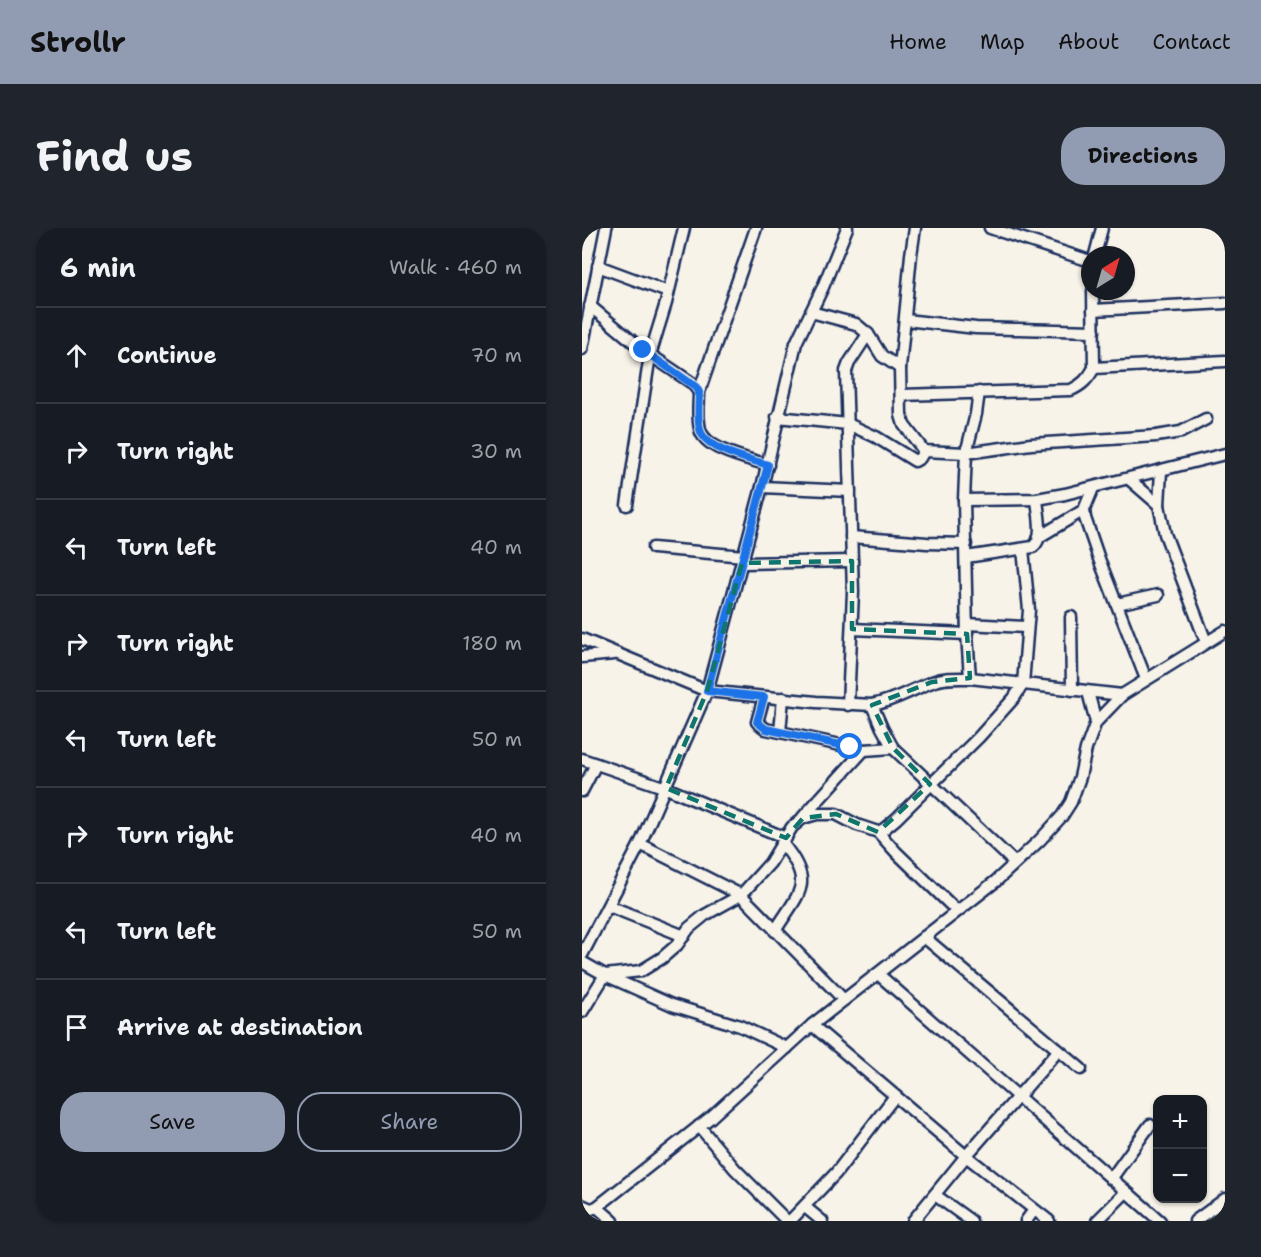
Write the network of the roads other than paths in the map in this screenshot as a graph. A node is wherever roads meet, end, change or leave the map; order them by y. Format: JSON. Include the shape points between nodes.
{"nodes":[{"id":1,"x":606,"y":228,"type":"edge"},
{"id":2,"x":684,"y":228,"type":"edge"},
{"id":3,"x":756,"y":228,"type":"edge"},
{"id":4,"x":847,"y":228,"type":"edge"},
{"id":5,"x":915,"y":228,"type":"edge"},
{"id":6,"x":990,"y":228,"type":"edge"},
{"id":7,"x":1102,"y":228,"type":"edge"},
{"id":8,"x":1097,"y":246,"type":"edge"},
{"id":9,"x":1081,"y":258,"type":"edge"},
{"id":10,"x":598,"y":266,"type":"junction"},
{"id":11,"x":582,"y":284,"type":"edge"},
{"id":12,"x":668,"y":292,"type":"junction"},
{"id":13,"x":592,"y":294,"type":"junction"},
{"id":14,"x":1093,"y":300,"type":"edge"},
{"id":15,"x":1225,"y":303,"type":"edge"},
{"id":16,"x":590,"y":306,"type":"junction"},
{"id":17,"x":1093,"y":310,"type":"junction"},
{"id":18,"x":811,"y":312,"type":"junction"},
{"id":19,"x":906,"y":320,"type":"junction"},
{"id":20,"x":1094,"y":331,"type":"junction"},
{"id":21,"x":867,"y":334,"type":"junction"},
{"id":22,"x":582,"y":349,"type":"edge"},
{"id":23,"x":650,"y":354,"type":"junction"},
{"id":24,"x":1225,"y":361,"type":"edge"},
{"id":25,"x":900,"y":368,"type":"junction"},
{"id":26,"x":1094,"y":368,"type":"junction"},
{"id":27,"x":699,"y":392,"type":"junction"},
{"id":28,"x":979,"y":392,"type":"junction"},
{"id":29,"x":901,"y":395,"type":"junction"},
{"id":30,"x":777,"y":417,"type":"junction"},
{"id":31,"x":1206,"y":419,"type":"dead end"},
{"id":32,"x":848,"y":424,"type":"junction"},
{"id":33,"x":924,"y":451,"type":"junction"},
{"id":34,"x":966,"y":453,"type":"junction"},
{"id":35,"x":1225,"y":454,"type":"edge"},
{"id":36,"x":768,"y":465,"type":"junction"},
{"id":37,"x":1161,"y":471,"type":"junction"},
{"id":38,"x":1129,"y":479,"type":"junction"},
{"id":39,"x":762,"y":487,"type":"junction"},
{"id":40,"x":1093,"y":488,"type":"junction"},
{"id":41,"x":850,"y":491,"type":"junction"},
{"id":42,"x":1037,"y":499,"type":"junction"},
{"id":43,"x":964,"y":500,"type":"junction"},
{"id":44,"x":627,"y":505,"type":"dead end"},
{"id":45,"x":1159,"y":506,"type":"junction"},
{"id":46,"x":1084,"y":510,"type":"junction"},
{"id":47,"x":851,"y":537,"type":"junction"},
{"id":48,"x":1039,"y":537,"type":"junction"},
{"id":49,"x":966,"y":544,"type":"junction"},
{"id":50,"x":653,"y":548,"type":"dead end"},
{"id":51,"x":1023,"y":549,"type":"junction"},
{"id":52,"x":966,"y":557,"type":"junction"},
{"id":53,"x":743,"y":560,"type":"junction"},
{"id":54,"x":852,"y":561,"type":"junction"},
{"id":55,"x":1158,"y":595,"type":"dead end"},
{"id":56,"x":1117,"y":604,"type":"junction"},
{"id":57,"x":1071,"y":617,"type":"dead end"},
{"id":58,"x":1026,"y":627,"type":"junction"},
{"id":59,"x":852,"y":629,"type":"junction"},
{"id":60,"x":967,"y":629,"type":"junction"},
{"id":61,"x":1225,"y":631,"type":"edge"},
{"id":62,"x":582,"y":639,"type":"edge"},
{"id":63,"x":1206,"y":642,"type":"junction"},
{"id":64,"x":618,"y":654,"type":"junction"},
{"id":65,"x":582,"y":657,"type":"edge"},
{"id":66,"x":970,"y":678,"type":"junction"},
{"id":67,"x":1146,"y":680,"type":"junction"},
{"id":68,"x":1023,"y":684,"type":"junction"},
{"id":69,"x":1072,"y":690,"type":"junction"},
{"id":70,"x":707,"y":691,"type":"junction"},
{"id":71,"x":1088,"y":692,"type":"junction"},
{"id":72,"x":1122,"y":695,"type":"junction"},
{"id":73,"x":764,"y":697,"type":"junction"},
{"id":74,"x":783,"y":698,"type":"junction"},
{"id":75,"x":848,"y":705,"type":"junction"},
{"id":76,"x":872,"y":705,"type":"junction"},
{"id":77,"x":1096,"y":722,"type":"junction"},
{"id":78,"x":780,"y":732,"type":"junction"},
{"id":79,"x":893,"y":748,"type":"junction"},
{"id":80,"x":864,"y":750,"type":"junction"},
{"id":81,"x":582,"y":759,"type":"edge"},
{"id":82,"x":596,"y":764,"type":"junction"},
{"id":83,"x":930,"y":784,"type":"junction"},
{"id":84,"x":666,"y":788,"type":"junction"},
{"id":85,"x":582,"y":791,"type":"edge"},
{"id":86,"x":803,"y":818,"type":"junction"},
{"id":87,"x":878,"y":832,"type":"junction"},
{"id":88,"x":784,"y":840,"type":"junction"},
{"id":89,"x":640,"y":844,"type":"junction"},
{"id":90,"x":1015,"y":863,"type":"junction"},
{"id":91,"x":741,"y":896,"type":"junction"},
{"id":92,"x":609,"y":906,"type":"junction"},
{"id":93,"x":957,"y":911,"type":"junction"},
{"id":94,"x":775,"y":931,"type":"junction"},
{"id":95,"x":684,"y":936,"type":"junction"},
{"id":96,"x":924,"y":937,"type":"junction"},
{"id":97,"x":582,"y":955,"type":"edge"},
{"id":98,"x":582,"y":962,"type":"edge"},
{"id":99,"x":878,"y":974,"type":"junction"},
{"id":100,"x":604,"y":975,"type":"junction"},
{"id":101,"x":844,"y":1000,"type":"junction"},
{"id":102,"x":582,"y":1012,"type":"edge"},
{"id":103,"x":812,"y":1025,"type":"junction"},
{"id":104,"x":787,"y":1048,"type":"junction"},
{"id":105,"x":1059,"y":1051,"type":"junction"},
{"id":106,"x":1081,"y":1069,"type":"dead end"},
{"id":107,"x":895,"y":1096,"type":"junction"},
{"id":108,"x":1019,"y":1098,"type":"junction"},
{"id":109,"x":1150,"y":1125,"type":"dead end"},
{"id":110,"x":699,"y":1126,"type":"junction"},
{"id":111,"x":966,"y":1156,"type":"junction"},
{"id":112,"x":1111,"y":1179,"type":"junction"},
{"id":113,"x":1126,"y":1192,"type":"junction"},
{"id":114,"x":935,"y":1195,"type":"junction"},
{"id":115,"x":608,"y":1198,"type":"junction"},
{"id":116,"x":1225,"y":1199,"type":"edge"},
{"id":117,"x":805,"y":1207,"type":"junction"},
{"id":118,"x":588,"y":1210,"type":"edge"},
{"id":119,"x":1034,"y":1210,"type":"junction"},
{"id":120,"x":611,"y":1218,"type":"edge"},
{"id":121,"x":789,"y":1221,"type":"edge"},
{"id":122,"x":822,"y":1221,"type":"edge"},
{"id":123,"x":913,"y":1221,"type":"edge"},
{"id":124,"x":972,"y":1221,"type":"edge"},
{"id":125,"x":1026,"y":1221,"type":"edge"},
{"id":126,"x":1049,"y":1221,"type":"edge"},
{"id":127,"x":1097,"y":1221,"type":"edge"},
{"id":128,"x":1160,"y":1221,"type":"edge"},
{"id":129,"x":1195,"y":1221,"type":"edge"}],
"edges":[{"from":1,"to":10,"type":"street"},
{"from":2,"to":12,"type":"street"},
{"from":3,"to":27,"type":"street"},
{"from":4,"to":18,"type":"street"},
{"from":5,"to":19,"type":"street"},
{"from":6,"to":9,"type":"street"},
{"from":7,"to":8,"type":"street"},
{"from":10,"to":12,"type":"street"},
{"from":10,"to":13,"type":"street"},
{"from":11,"to":13,"type":"street"},
{"from":12,"to":23,"type":"street"},
{"from":13,"to":16,"type":"street"},
{"from":14,"to":17,"type":"street"},
{"from":15,"to":17,"type":"street"},
{"from":16,"to":22,"type":"street"},
{"from":16,"to":23,"type":"street"},
{"from":17,"to":20,"type":"street"},
{"from":18,"to":21,"type":"street","via":[[850,321]]},
{"from":18,"to":30,"type":"street","via":[[796,343]]},
{"from":19,"to":20,"type":"street","via":[[976,328]]},
{"from":19,"to":25,"type":"street"},
{"from":20,"to":26,"type":"street"},
{"from":21,"to":25,"type":"street","via":[[882,356]]},
{"from":21,"to":32,"type":"street","via":[[846,371]]},
{"from":23,"to":27,"type":"street"},
{"from":23,"to":44,"type":"street"},
{"from":24,"to":26,"type":"street"},
{"from":25,"to":29,"type":"street"},
{"from":26,"to":28,"type":"street","via":[[1089,378],[1071,390]]},
{"from":27,"to":36,"type":"street","via":[[700,430],[705,440],[724,451]]},
{"from":28,"to":29,"type":"street"},
{"from":28,"to":34,"type":"street"},
{"from":29,"to":33,"type":"street","via":[[904,425]]},
{"from":30,"to":32,"type":"street"},
{"from":30,"to":36,"type":"street"},
{"from":31,"to":34,"type":"street","via":[[1181,432],[1156,436],[1031,444]]},
{"from":32,"to":33,"type":"street","via":[[915,461]]},
{"from":32,"to":41,"type":"street"},
{"from":33,"to":34,"type":"street"},
{"from":34,"to":43,"type":"street"},
{"from":35,"to":37,"type":"street"},
{"from":36,"to":39,"type":"street"},
{"from":37,"to":38,"type":"street"},
{"from":37,"to":45,"type":"street"},
{"from":38,"to":40,"type":"street"},
{"from":38,"to":45,"type":"street"},
{"from":39,"to":41,"type":"street"},
{"from":39,"to":53,"type":"street"},
{"from":40,"to":42,"type":"street"},
{"from":40,"to":46,"type":"street"},
{"from":41,"to":47,"type":"street"},
{"from":42,"to":43,"type":"street"},
{"from":42,"to":48,"type":"street"},
{"from":43,"to":49,"type":"street"},
{"from":45,"to":63,"type":"street","via":[[1165,534]]},
{"from":46,"to":48,"type":"street"},
{"from":46,"to":56,"type":"street"},
{"from":47,"to":49,"type":"street"},
{"from":47,"to":54,"type":"street"},
{"from":48,"to":51,"type":"street","via":[[1033,548]]},
{"from":49,"to":52,"type":"street"},
{"from":50,"to":53,"type":"street"},
{"from":51,"to":52,"type":"street"},
{"from":51,"to":58,"type":"street","via":[[1029,610]]},
{"from":52,"to":60,"type":"street"},
{"from":53,"to":54,"type":"street"},
{"from":53,"to":70,"type":"street"},
{"from":54,"to":59,"type":"street"},
{"from":55,"to":56,"type":"street"},
{"from":56,"to":67,"type":"street"},
{"from":57,"to":69,"type":"street"},
{"from":58,"to":60,"type":"street"},
{"from":58,"to":68,"type":"street"},
{"from":59,"to":60,"type":"street"},
{"from":59,"to":75,"type":"street"},
{"from":60,"to":66,"type":"street"},
{"from":61,"to":63,"type":"street"},
{"from":62,"to":64,"type":"street"},
{"from":63,"to":67,"type":"street"},
{"from":64,"to":65,"type":"street"},
{"from":64,"to":70,"type":"street"},
{"from":66,"to":68,"type":"street"},
{"from":66,"to":76,"type":"street","via":[[932,682]]},
{"from":67,"to":72,"type":"street"},
{"from":68,"to":69,"type":"street"},
{"from":68,"to":83,"type":"street","via":[[979,737]]},
{"from":69,"to":71,"type":"street"},
{"from":70,"to":73,"type":"street"},
{"from":70,"to":84,"type":"street"},
{"from":71,"to":72,"type":"street"},
{"from":71,"to":77,"type":"street"},
{"from":72,"to":77,"type":"street"},
{"from":73,"to":74,"type":"street"},
{"from":73,"to":78,"type":"street","via":[[757,722]]},
{"from":74,"to":75,"type":"street"},
{"from":74,"to":78,"type":"street"},
{"from":75,"to":76,"type":"street"},
{"from":76,"to":79,"type":"street"},
{"from":77,"to":90,"type":"street","via":[[1071,802]]},
{"from":78,"to":80,"type":"street"},
{"from":79,"to":80,"type":"street"},
{"from":79,"to":83,"type":"street"},
{"from":80,"to":86,"type":"street"},
{"from":81,"to":82,"type":"street"},
{"from":82,"to":84,"type":"street"},
{"from":82,"to":85,"type":"street"},
{"from":83,"to":87,"type":"street"},
{"from":83,"to":90,"type":"street"},
{"from":84,"to":88,"type":"street"},
{"from":84,"to":89,"type":"street"},
{"from":86,"to":87,"type":"street","via":[[836,814]]},
{"from":86,"to":88,"type":"street"},
{"from":87,"to":93,"type":"street"},
{"from":88,"to":91,"type":"street"},
{"from":88,"to":94,"type":"street","via":[[803,880]]},
{"from":89,"to":91,"type":"street"},
{"from":89,"to":92,"type":"street"},
{"from":90,"to":93,"type":"street"},
{"from":91,"to":94,"type":"street"},
{"from":91,"to":95,"type":"street","via":[[705,915]]},
{"from":92,"to":95,"type":"street"},
{"from":92,"to":97,"type":"street"},
{"from":93,"to":96,"type":"street"},
{"from":94,"to":101,"type":"street"},
{"from":95,"to":100,"type":"street","via":[[641,971]]},
{"from":96,"to":99,"type":"street"},
{"from":96,"to":105,"type":"street"},
{"from":98,"to":100,"type":"street"},
{"from":99,"to":101,"type":"street"},
{"from":99,"to":108,"type":"street"},
{"from":100,"to":102,"type":"street"},
{"from":100,"to":104,"type":"street","via":[[672,1005],[740,1026]]},
{"from":101,"to":103,"type":"street"},
{"from":103,"to":104,"type":"street"},
{"from":103,"to":107,"type":"street"},
{"from":104,"to":110,"type":"street"},
{"from":105,"to":106,"type":"street"},
{"from":105,"to":108,"type":"street"},
{"from":107,"to":111,"type":"street"},
{"from":107,"to":117,"type":"street"},
{"from":108,"to":111,"type":"street"},
{"from":108,"to":112,"type":"street"},
{"from":109,"to":112,"type":"street"},
{"from":110,"to":115,"type":"street"},
{"from":110,"to":121,"type":"street","via":[[735,1169]]},
{"from":111,"to":114,"type":"street"},
{"from":111,"to":119,"type":"street"},
{"from":112,"to":113,"type":"street"},
{"from":113,"to":127,"type":"street"},
{"from":113,"to":128,"type":"street"},
{"from":114,"to":123,"type":"street"},
{"from":114,"to":124,"type":"street"},
{"from":115,"to":118,"type":"street"},
{"from":115,"to":120,"type":"street"},
{"from":116,"to":129,"type":"street"},
{"from":117,"to":121,"type":"street"},
{"from":117,"to":122,"type":"street"},
{"from":118,"to":120,"type":"street"},
{"from":119,"to":125,"type":"street"},
{"from":119,"to":126,"type":"street"}]}
